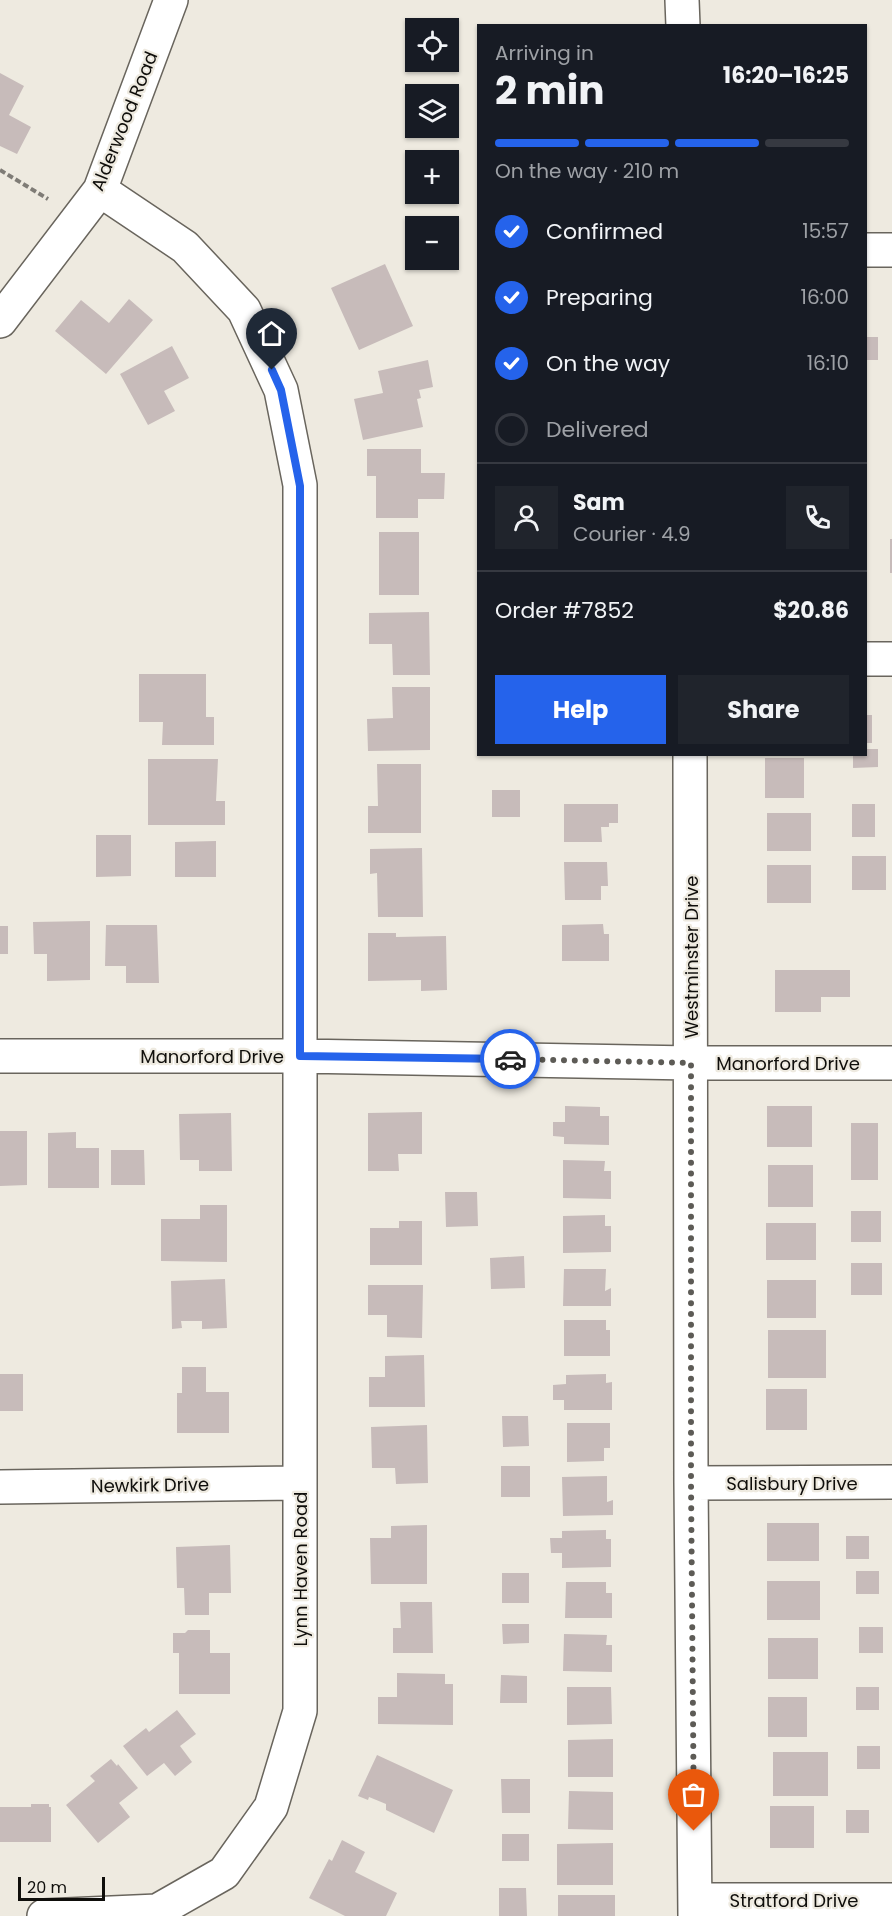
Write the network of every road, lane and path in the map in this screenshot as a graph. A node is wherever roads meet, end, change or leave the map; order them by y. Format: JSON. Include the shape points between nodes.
{"nodes":[{"id":1,"x":171,"y":0,"type":"edge"},
{"id":2,"x":682,"y":0,"type":"edge"},
{"id":3,"x":683,"y":24,"type":"edge"},
{"id":4,"x":0,"y":170,"type":"edge"},
{"id":5,"x":100,"y":190,"type":"junction"},
{"id":6,"x":48,"y":199,"type":"dead end"},
{"id":7,"x":867,"y":250,"type":"edge"},
{"id":8,"x":892,"y":250,"type":"edge"},
{"id":9,"x":0,"y":321,"type":"edge"},
{"id":10,"x":867,"y":658,"type":"edge"},
{"id":11,"x":892,"y":659,"type":"edge"},
{"id":12,"x":690,"y":756,"type":"edge"},
{"id":13,"x":0,"y":1056,"type":"edge"},
{"id":14,"x":300,"y":1056,"type":"junction"},
{"id":15,"x":691,"y":1063,"type":"junction"},
{"id":16,"x":892,"y":1063,"type":"edge"},
{"id":17,"x":892,"y":1482,"type":"edge"},
{"id":18,"x":300,"y":1483,"type":"junction"},
{"id":19,"x":691,"y":1483,"type":"junction"},
{"id":20,"x":0,"y":1487,"type":"edge"},
{"id":21,"x":892,"y":1900,"type":"edge"},
{"id":22,"x":695,"y":1908,"type":"edge"},
{"id":23,"x":44,"y":1916,"type":"edge"}],
"edges":[{"from":1,"to":5,"type":"street","name":"Alderwood Road"},
{"from":2,"to":3,"type":"street"},
{"from":4,"to":6,"type":"path"},
{"from":5,"to":9,"type":"street","name":"Alderwood Road"},
{"from":5,"to":14,"type":"street","name":"Lynn Haven Road","via":[[185,247],[244,310],[281,390],[300,486]]},
{"from":7,"to":8,"type":"street"},
{"from":10,"to":11,"type":"street"},
{"from":12,"to":15,"type":"street","name":"Westminster Drive"},
{"from":13,"to":14,"type":"street","name":"Manorford Drive"},
{"from":14,"to":15,"type":"street","name":"Manorford Drive"},
{"from":14,"to":18,"type":"street","name":"Lynn Haven Road"},
{"from":15,"to":16,"type":"street","name":"Manorford Drive"},
{"from":15,"to":19,"type":"street","name":"Westminster Drive"},
{"from":17,"to":19,"type":"street","name":"Salisbury Drive"},
{"from":18,"to":20,"type":"street","name":"Newkirk Drive"},
{"from":18,"to":23,"type":"street","name":"Lynn Haven Road","via":[[300,1711],[271,1807],[224,1873],[157,1911]]},
{"from":19,"to":22,"type":"street","name":"Westminster Drive"},
{"from":21,"to":22,"type":"street","name":"Stratford Drive"}]}
